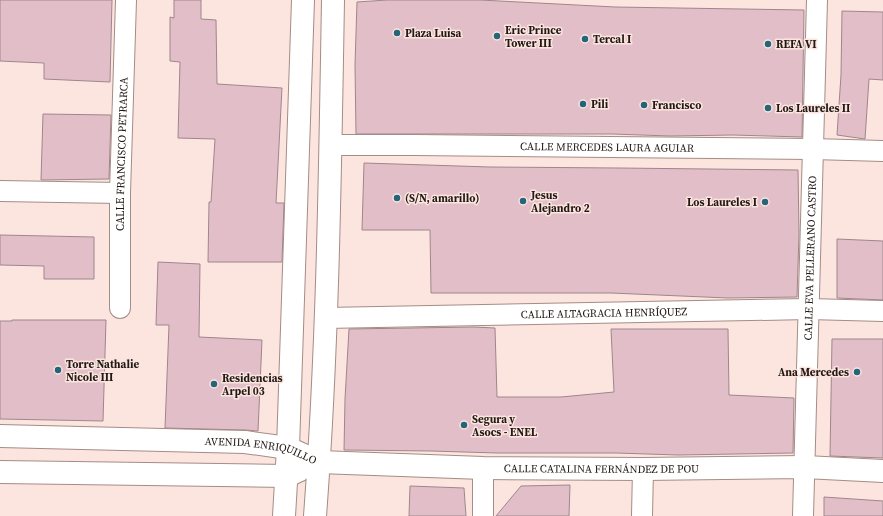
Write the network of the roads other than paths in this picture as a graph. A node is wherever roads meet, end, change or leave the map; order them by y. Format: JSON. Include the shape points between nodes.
{"nodes":[{"id":1,"x":126,"y":0,"type":"edge"},
{"id":2,"x":303,"y":0,"type":"edge"},
{"id":3,"x":334,"y":0,"type":"edge"},
{"id":4,"x":817,"y":0,"type":"edge"},
{"id":5,"x":330,"y":145,"type":"junction"},
{"id":6,"x":813,"y":149,"type":"junction"},
{"id":7,"x":883,"y":151,"type":"edge"},
{"id":8,"x":0,"y":191,"type":"edge"},
{"id":9,"x":120,"y":193,"type":"junction"},
{"id":10,"x":120,"y":308,"type":"dead end"},
{"id":11,"x":809,"y":309,"type":"junction"},
{"id":12,"x":883,"y":311,"type":"edge"},
{"id":13,"x":325,"y":318,"type":"junction"},
{"id":14,"x":0,"y":436,"type":"edge"},
{"id":15,"x":288,"y":448,"type":"junction"},
{"id":16,"x":319,"y":462,"type":"junction"},
{"id":17,"x":805,"y":467,"type":"junction"},
{"id":18,"x":483,"y":468,"type":"junction"},
{"id":19,"x":643,"y":469,"type":"junction"},
{"id":20,"x":883,"y":471,"type":"edge"},
{"id":21,"x":0,"y":472,"type":"edge"},
{"id":22,"x":287,"y":476,"type":"junction"},
{"id":23,"x":284,"y":516,"type":"edge"},
{"id":24,"x":315,"y":516,"type":"edge"},
{"id":25,"x":483,"y":516,"type":"edge"},
{"id":26,"x":642,"y":516,"type":"edge"},
{"id":27,"x":804,"y":516,"type":"edge"}],
"edges":[{"from":1,"to":9,"type":"street","name":"CALLE FRANCISCO PETRARCA"},
{"from":2,"to":15,"type":"main road"},
{"from":3,"to":5,"type":"main road"},
{"from":4,"to":6,"type":"street","name":"CALLE EVA PELLERANO CASTRO"},
{"from":5,"to":6,"type":"street","name":"CALLE MERCEDES LAURA AGUIAR"},
{"from":5,"to":13,"type":"main road"},
{"from":6,"to":7,"type":"street","name":"CALLE MERCEDES LAURA AGUIAR"},
{"from":6,"to":11,"type":"street","name":"CALLE EVA PELLERANO CASTRO"},
{"from":8,"to":9,"type":"street"},
{"from":9,"to":10,"type":"street","name":"CALLE FRANCISCO PETRARCA"},
{"from":11,"to":12,"type":"street","name":"CALLE ALTAGRACIA HENRÍQUEZ"},
{"from":11,"to":13,"type":"street","name":"CALLE ALTAGRACIA HENRÍQUEZ"},
{"from":11,"to":17,"type":"street","name":"CALLE EVA PELLERANO CASTRO"},
{"from":13,"to":16,"type":"main road"},
{"from":14,"to":15,"type":"main road","name":"AVENIDA ENRIQUILLO","via":[[245,442]]},
{"from":15,"to":16,"type":"main road","name":"AVENIDA ENRIQUILLO"},
{"from":15,"to":22,"type":"main road"},
{"from":16,"to":18,"type":"main road","name":"CALLE CATALINA FERNÁNDEZ DE POU"},
{"from":16,"to":22,"type":"main road","name":"AVENIDA ENRIQUILLO"},
{"from":16,"to":24,"type":"main road"},
{"from":17,"to":19,"type":"main road","name":"CALLE CATALINA FERNÁNDEZ DE POU"},
{"from":17,"to":20,"type":"main road","name":"CALLE CATALINA FERNÁNDEZ DE POU"},
{"from":17,"to":27,"type":"street","name":"CALLE EVA PELLERANO CASTRO"},
{"from":18,"to":19,"type":"main road","name":"CALLE CATALINA FERNÁNDEZ DE POU"},
{"from":18,"to":25,"type":"street"},
{"from":19,"to":26,"type":"street"},
{"from":21,"to":22,"type":"main road","name":"AVENIDA ENRIQUILLO"},
{"from":22,"to":23,"type":"main road"}]}
